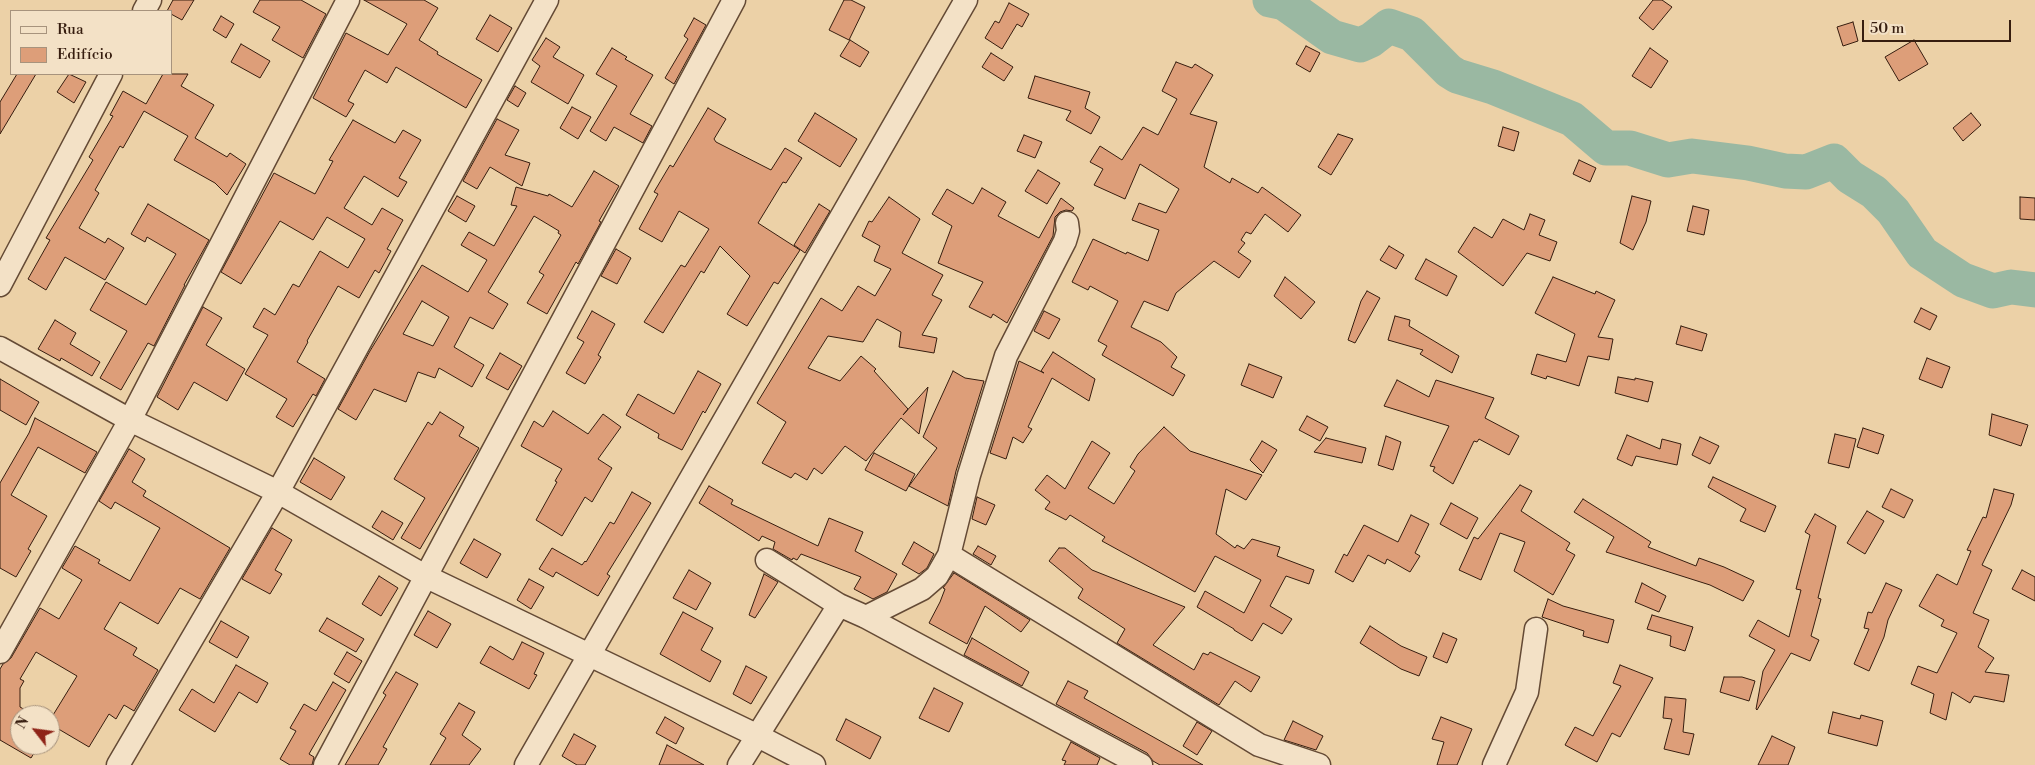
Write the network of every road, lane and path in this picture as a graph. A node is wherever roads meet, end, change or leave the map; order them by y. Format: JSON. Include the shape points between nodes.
{"nodes":[{"id":1,"x":348,"y":0,"type":"edge"},
{"id":2,"x":547,"y":0,"type":"edge"},
{"id":3,"x":734,"y":0,"type":"edge"},
{"id":4,"x":966,"y":0,"type":"edge"},
{"id":5,"x":110,"y":75,"type":"edge"},
{"id":6,"x":1067,"y":223,"type":"dead end"},
{"id":7,"x":0,"y":285,"type":"edge"},
{"id":8,"x":0,"y":348,"type":"edge"},
{"id":9,"x":130,"y":420,"type":"junction"},
{"id":10,"x":278,"y":492,"type":"junction"},
{"id":11,"x":949,"y":555,"type":"junction"},
{"id":12,"x":767,"y":560,"type":"dead end"},
{"id":13,"x":427,"y":577,"type":"junction"},
{"id":14,"x":839,"y":605,"type":"junction"},
{"id":15,"x":866,"y":617,"type":"junction"},
{"id":16,"x":1536,"y":629,"type":"dead end"},
{"id":17,"x":0,"y":652,"type":"edge"},
{"id":18,"x":589,"y":655,"type":"junction"},
{"id":19,"x":756,"y":735,"type":"junction"},
{"id":20,"x":118,"y":765,"type":"edge"},
{"id":21,"x":325,"y":765,"type":"edge"},
{"id":22,"x":526,"y":765,"type":"edge"},
{"id":23,"x":739,"y":765,"type":"edge"},
{"id":24,"x":814,"y":765,"type":"edge"},
{"id":25,"x":1141,"y":765,"type":"edge"},
{"id":26,"x":1319,"y":765,"type":"edge"},
{"id":27,"x":1494,"y":765,"type":"edge"}],
"edges":[{"from":1,"to":9,"type":"street"},
{"from":2,"to":10,"type":"street"},
{"from":3,"to":13,"type":"street"},
{"from":4,"to":18,"type":"street"},
{"from":5,"to":7,"type":"street"},
{"from":6,"to":11,"type":"street","via":[[1065,242],[1006,356],[969,474]]},
{"from":8,"to":9,"type":"street"},
{"from":9,"to":10,"type":"street"},
{"from":9,"to":17,"type":"street"},
{"from":10,"to":13,"type":"street"},
{"from":10,"to":20,"type":"street"},
{"from":11,"to":15,"type":"street","via":[[937,576],[922,588]]},
{"from":11,"to":26,"type":"street","via":[[1259,746]]},
{"from":12,"to":14,"type":"street"},
{"from":13,"to":18,"type":"street"},
{"from":13,"to":21,"type":"street"},
{"from":14,"to":15,"type":"street"},
{"from":14,"to":19,"type":"street"},
{"from":15,"to":25,"type":"street"},
{"from":16,"to":27,"type":"street","via":[[1527,692]]},
{"from":18,"to":19,"type":"street"},
{"from":18,"to":22,"type":"street"},
{"from":19,"to":23,"type":"street"},
{"from":19,"to":24,"type":"street"}]}
